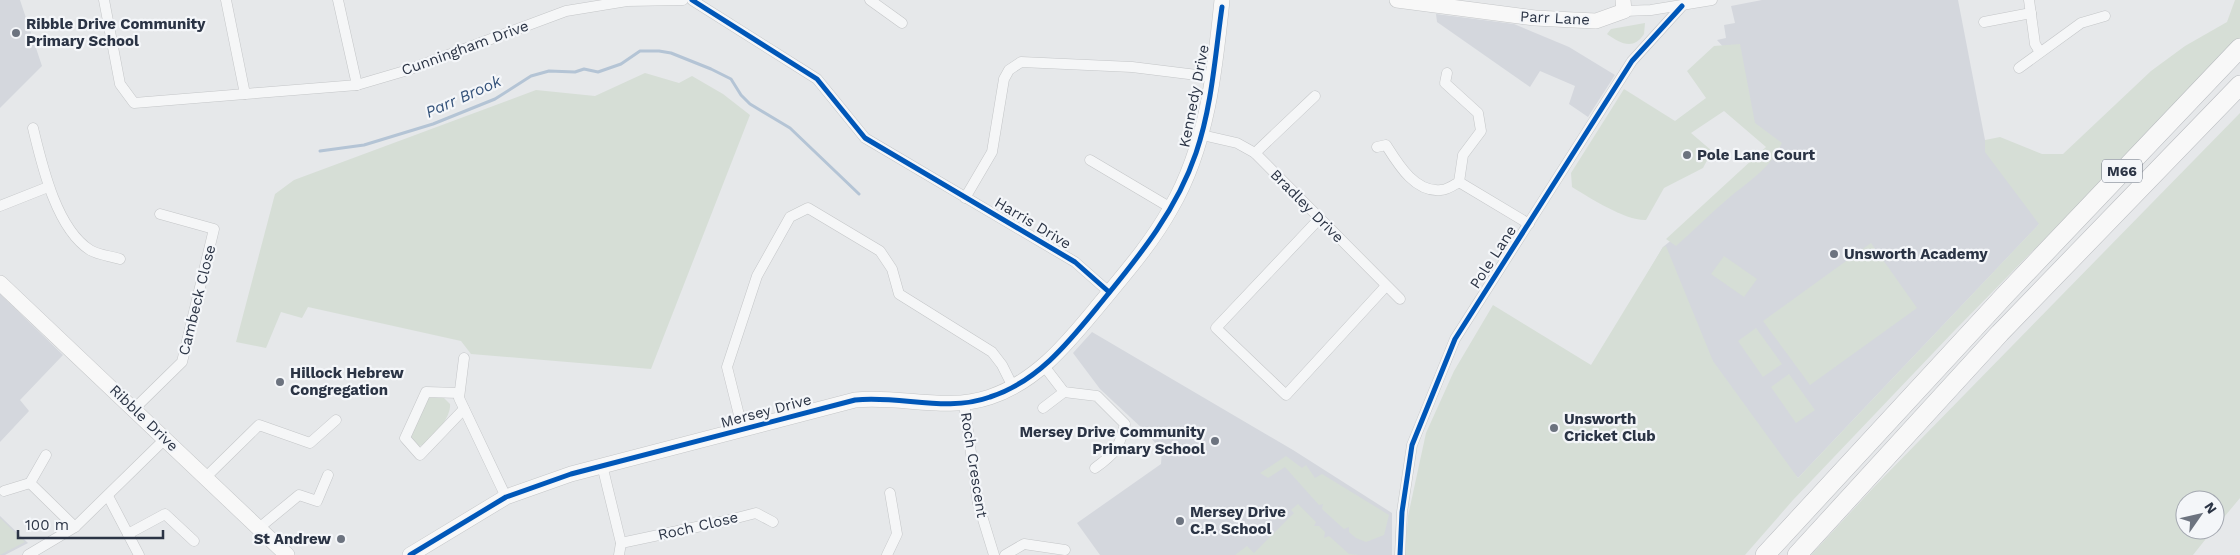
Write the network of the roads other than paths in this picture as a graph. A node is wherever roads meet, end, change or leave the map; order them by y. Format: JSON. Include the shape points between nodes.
{"nodes":[{"id":1,"x":104,"y":0,"type":"edge"},
{"id":2,"x":226,"y":0,"type":"edge"},
{"id":3,"x":338,"y":0,"type":"edge"},
{"id":4,"x":563,"y":0,"type":"edge"},
{"id":5,"x":683,"y":0,"type":"edge"},
{"id":6,"x":692,"y":0,"type":"edge"},
{"id":7,"x":870,"y":0,"type":"edge"},
{"id":8,"x":1222,"y":0,"type":"edge"},
{"id":9,"x":1397,"y":0,"type":"edge"},
{"id":10,"x":1712,"y":0,"type":"edge"},
{"id":11,"x":2029,"y":0,"type":"edge"},
{"id":12,"x":1623,"y":6,"type":"edge"},
{"id":13,"x":1682,"y":6,"type":"junction"},
{"id":14,"x":566,"y":12,"type":"junction"},
{"id":15,"x":2031,"y":13,"type":"junction"},
{"id":16,"x":2105,"y":16,"type":"dead end"},
{"id":17,"x":902,"y":22,"type":"dead end"},
{"id":18,"x":1984,"y":22,"type":"dead end"},
{"id":19,"x":2240,"y":48,"type":"edge"},
{"id":20,"x":2040,"y":52,"type":"junction"},
{"id":21,"x":2019,"y":68,"type":"dead end"},
{"id":22,"x":1447,"y":73,"type":"dead end"},
{"id":23,"x":1212,"y":77,"type":"junction"},
{"id":24,"x":357,"y":85,"type":"junction"},
{"id":25,"x":2240,"y":85,"type":"edge"},
{"id":26,"x":246,"y":94,"type":"junction"},
{"id":27,"x":1308,"y":98,"type":"dead end"},
{"id":28,"x":34,"y":128,"type":"dead end"},
{"id":29,"x":1202,"y":135,"type":"junction"},
{"id":30,"x":1377,"y":147,"type":"dead end"},
{"id":31,"x":1255,"y":153,"type":"junction"},
{"id":32,"x":1090,"y":160,"type":"dead end"},
{"id":33,"x":1459,"y":182,"type":"junction"},
{"id":34,"x":48,"y":188,"type":"junction"},
{"id":35,"x":966,"y":198,"type":"junction"},
{"id":36,"x":0,"y":206,"type":"edge"},
{"id":37,"x":1172,"y":208,"type":"junction"},
{"id":38,"x":160,"y":214,"type":"dead end"},
{"id":39,"x":1319,"y":219,"type":"junction"},
{"id":40,"x":1528,"y":224,"type":"junction"},
{"id":41,"x":120,"y":259,"type":"dead end"},
{"id":42,"x":0,"y":283,"type":"edge"},
{"id":43,"x":1386,"y":286,"type":"junction"},
{"id":44,"x":1109,"y":292,"type":"junction"},
{"id":45,"x":1400,"y":299,"type":"dead end"},
{"id":46,"x":464,"y":358,"type":"dead end"},
{"id":47,"x":1044,"y":366,"type":"junction"},
{"id":48,"x":1013,"y":387,"type":"junction"},
{"id":49,"x":460,"y":392,"type":"junction"},
{"id":50,"x":1064,"y":392,"type":"junction"},
{"id":51,"x":964,"y":403,"type":"junction"},
{"id":52,"x":135,"y":408,"type":"junction"},
{"id":53,"x":1043,"y":408,"type":"dead end"},
{"id":54,"x":464,"y":410,"type":"junction"},
{"id":55,"x":336,"y":420,"type":"dead end"},
{"id":56,"x":743,"y":430,"type":"junction"},
{"id":57,"x":165,"y":438,"type":"junction"},
{"id":58,"x":46,"y":455,"type":"dead end"},
{"id":59,"x":602,"y":465,"type":"junction"},
{"id":60,"x":1096,"y":468,"type":"dead end"},
{"id":61,"x":328,"y":475,"type":"dead end"},
{"id":62,"x":206,"y":477,"type":"junction"},
{"id":63,"x":30,"y":484,"type":"junction"},
{"id":64,"x":4,"y":491,"type":"dead end"},
{"id":65,"x":890,"y":493,"type":"dead end"},
{"id":66,"x":108,"y":496,"type":"junction"},
{"id":67,"x":506,"y":497,"type":"junction"},
{"id":68,"x":773,"y":522,"type":"dead end"},
{"id":69,"x":75,"y":528,"type":"junction"},
{"id":70,"x":260,"y":528,"type":"junction"},
{"id":71,"x":128,"y":534,"type":"junction"},
{"id":72,"x":194,"y":541,"type":"dead end"},
{"id":73,"x":620,"y":543,"type":"junction"},
{"id":74,"x":1065,"y":550,"type":"dead end"},
{"id":75,"x":28,"y":555,"type":"edge"},
{"id":76,"x":139,"y":555,"type":"edge"},
{"id":77,"x":287,"y":555,"type":"edge"},
{"id":78,"x":410,"y":555,"type":"edge"},
{"id":79,"x":619,"y":555,"type":"edge"},
{"id":80,"x":887,"y":555,"type":"edge"},
{"id":81,"x":994,"y":555,"type":"edge"},
{"id":82,"x":1005,"y":555,"type":"edge"},
{"id":83,"x":1400,"y":555,"type":"edge"},
{"id":84,"x":1765,"y":555,"type":"edge"},
{"id":85,"x":1797,"y":555,"type":"edge"}],
"edges":[{"from":1,"to":26,"type":"street","name":"Cunningham Drive","via":[[120,84],[134,103]]},
{"from":2,"to":26,"type":"street"},
{"from":3,"to":24,"type":"street"},
{"from":4,"to":14,"type":"street"},
{"from":5,"to":14,"type":"street","name":"Cunningham Drive","via":[[627,1]]},
{"from":6,"to":35,"type":"street","via":[[817,79],[865,138]]},
{"from":7,"to":17,"type":"street"},
{"from":8,"to":23,"type":"street","name":"Kennedy Drive"},
{"from":9,"to":12,"type":"street","name":"Parr Lane","via":[[1535,18],[1596,21]]},
{"from":10,"to":13,"type":"street","name":"Parr Lane"},
{"from":11,"to":15,"type":"street"},
{"from":12,"to":13,"type":"street","name":"Parr Lane"},
{"from":13,"to":40,"type":"street","name":"Pole Lane","via":[[1632,61]]},
{"from":14,"to":24,"type":"street","name":"Cunningham Drive","via":[[408,70]]},
{"from":15,"to":18,"type":"street"},
{"from":15,"to":20,"type":"street","via":[[2035,44]]},
{"from":16,"to":20,"type":"street","via":[[2081,23]]},
{"from":19,"to":84,"type":"highway","number":"M66","via":[[2005,295]]},
{"from":20,"to":21,"type":"street"},
{"from":22,"to":33,"type":"street","via":[[1445,83],[1478,113],[1481,131],[1463,155]]},
{"from":23,"to":29,"type":"street","name":"Kennedy Drive"},
{"from":23,"to":35,"type":"street","via":[[1132,68],[1021,62],[1009,70],[1004,79],[992,152]]},
{"from":24,"to":26,"type":"street","name":"Cunningham Drive"},
{"from":25,"to":85,"type":"highway","number":"M66","via":[[2000,333]]},
{"from":27,"to":31,"type":"street"},
{"from":28,"to":34,"type":"street"},
{"from":29,"to":31,"type":"street","name":"Bradley Drive","via":[[1237,143]]},
{"from":29,"to":37,"type":"street","name":"Kennedy Drive"},
{"from":30,"to":33,"type":"street","via":[[1386,145],[1412,179],[1430,190],[1443,190]]},
{"from":31,"to":39,"type":"street","name":"Bradley Drive"},
{"from":32,"to":37,"type":"street"},
{"from":33,"to":40,"type":"street"},
{"from":34,"to":36,"type":"street"},
{"from":34,"to":41,"type":"street","via":[[77,238],[91,250]]},
{"from":35,"to":44,"type":"street","name":"Harris Drive","via":[[1075,262]]},
{"from":37,"to":44,"type":"street","name":"Kennedy Drive","via":[[1156,234]]},
{"from":38,"to":52,"type":"street","name":"Cambeck Close","via":[[214,229],[182,362]]},
{"from":39,"to":43,"type":"street","name":"Bradley Drive"},
{"from":39,"to":43,"type":"street","via":[[1216,328],[1286,395]]},
{"from":40,"to":83,"type":"street","name":"Pole Lane","via":[[1455,340],[1412,445],[1402,512]]},
{"from":42,"to":52,"type":"street","name":"Ribble Drive"},
{"from":43,"to":45,"type":"street","name":"Bradley Drive"},
{"from":44,"to":47,"type":"street","name":"Mersey Drive","via":[[1067,344]]},
{"from":46,"to":49,"type":"street"},
{"from":47,"to":48,"type":"street","name":"Mersey Drive"},
{"from":47,"to":50,"type":"street"},
{"from":48,"to":51,"type":"street","name":"Mersey Drive","via":[[990,398]]},
{"from":48,"to":56,"type":"street","via":[[992,352],[899,294],[892,268],[880,251],[808,208],[790,217],[757,276],[727,367]]},
{"from":49,"to":54,"type":"street"},
{"from":49,"to":54,"type":"street","via":[[426,392],[405,438],[420,455]]},
{"from":50,"to":53,"type":"street"},
{"from":50,"to":60,"type":"street","via":[[1097,396],[1125,424],[1115,453]]},
{"from":51,"to":56,"type":"street","name":"Mersey Drive","via":[[943,405],[889,398],[862,400]]},
{"from":51,"to":81,"type":"street","name":"Roch Crescent","via":[[978,503]]},
{"from":52,"to":57,"type":"street","name":"Ribble Drive"},
{"from":54,"to":67,"type":"street"},
{"from":55,"to":62,"type":"street","via":[[310,443],[259,425]]},
{"from":56,"to":59,"type":"street","name":"Mersey Drive"},
{"from":57,"to":62,"type":"street","name":"Ribble Drive"},
{"from":57,"to":66,"type":"street"},
{"from":58,"to":63,"type":"street"},
{"from":59,"to":67,"type":"street","name":"Mersey Drive"},
{"from":59,"to":73,"type":"street"},
{"from":61,"to":70,"type":"street","via":[[318,502],[299,495]]},
{"from":62,"to":70,"type":"street","name":"Ribble Drive"},
{"from":63,"to":64,"type":"street"},
{"from":63,"to":69,"type":"street"},
{"from":65,"to":80,"type":"street","via":[[897,534]]},
{"from":66,"to":69,"type":"street"},
{"from":66,"to":71,"type":"street"},
{"from":67,"to":78,"type":"street","name":"Mersey Drive"},
{"from":68,"to":73,"type":"street","name":"Roch Close","via":[[756,513]]},
{"from":69,"to":75,"type":"street"},
{"from":70,"to":77,"type":"street","name":"Ribble Drive"},
{"from":71,"to":72,"type":"street","via":[[165,514]]},
{"from":71,"to":76,"type":"street"},
{"from":73,"to":79,"type":"street"},
{"from":74,"to":82,"type":"street","via":[[1024,544]]}]}
